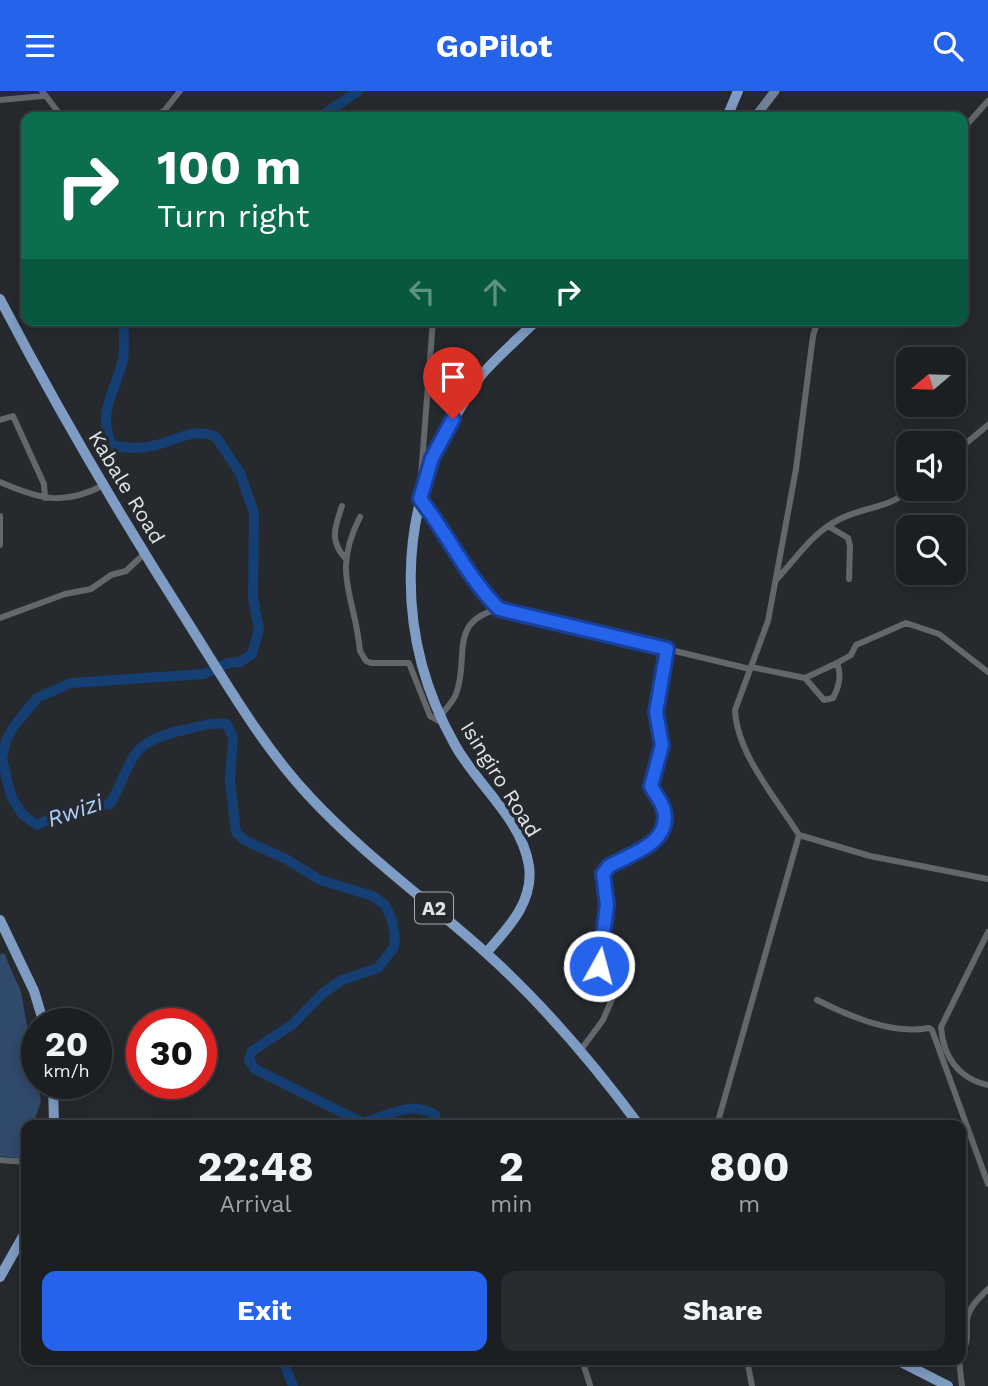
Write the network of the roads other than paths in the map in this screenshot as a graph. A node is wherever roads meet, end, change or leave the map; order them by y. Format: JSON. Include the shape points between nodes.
{"nodes":[{"id":1,"x":180,"y":91,"type":"edge"},
{"id":2,"x":738,"y":91,"type":"edge"},
{"id":3,"x":775,"y":91,"type":"edge"},
{"id":4,"x":43,"y":93,"type":"edge"},
{"id":5,"x":0,"y":100,"type":"edge"},
{"id":6,"x":988,"y":101,"type":"edge"},
{"id":7,"x":58,"y":112,"type":"edge"},
{"id":8,"x":162,"y":112,"type":"edge"},
{"id":9,"x":729,"y":112,"type":"edge"},
{"id":10,"x":759,"y":112,"type":"edge"},
{"id":11,"x":968,"y":123,"type":"edge"},
{"id":12,"x":0,"y":299,"type":"edge"},
{"id":13,"x":433,"y":326,"type":"edge"},
{"id":14,"x":531,"y":326,"type":"edge"},
{"id":15,"x":816,"y":326,"type":"edge"},
{"id":16,"x":0,"y":420,"type":"edge"},
{"id":17,"x":988,"y":425,"type":"edge"},
{"id":18,"x":966,"y":443,"type":"edge"},
{"id":19,"x":0,"y":482,"type":"edge"},
{"id":20,"x":102,"y":486,"type":"junction"},
{"id":21,"x":45,"y":498,"type":"junction"},
{"id":22,"x":420,"y":499,"type":"junction"},
{"id":23,"x":896,"y":500,"type":"edge"},
{"id":24,"x":342,"y":506,"type":"dead end"},
{"id":25,"x":0,"y":516,"type":"edge"},
{"id":26,"x":360,"y":517,"type":"dead end"},
{"id":27,"x":827,"y":526,"type":"junction"},
{"id":28,"x":0,"y":545,"type":"edge"},
{"id":29,"x":144,"y":554,"type":"junction"},
{"id":30,"x":345,"y":558,"type":"junction"},
{"id":31,"x":849,"y":579,"type":"dead end"},
{"id":32,"x":775,"y":580,"type":"junction"},
{"id":33,"x":499,"y":609,"type":"junction"},
{"id":34,"x":0,"y":618,"type":"edge"},
{"id":35,"x":667,"y":649,"type":"junction"},
{"id":36,"x":837,"y":663,"type":"junction"},
{"id":37,"x":750,"y":668,"type":"junction"},
{"id":38,"x":988,"y":672,"type":"edge"},
{"id":39,"x":804,"y":678,"type":"junction"},
{"id":40,"x":442,"y":720,"type":"junction"},
{"id":41,"x":799,"y":835,"type":"junction"},
{"id":42,"x":988,"y":879,"type":"edge"},
{"id":43,"x":0,"y":920,"type":"edge"},
{"id":44,"x":988,"y":932,"type":"edge"},
{"id":45,"x":486,"y":953,"type":"junction"},
{"id":46,"x":817,"y":1000,"type":"dead end"},
{"id":47,"x":39,"y":1008,"type":"edge"},
{"id":48,"x":580,"y":1051,"type":"junction"},
{"id":49,"x":988,"y":1085,"type":"edge"},
{"id":50,"x":53,"y":1099,"type":"edge"},
{"id":51,"x":54,"y":1120,"type":"edge"},
{"id":52,"x":635,"y":1120,"type":"edge"},
{"id":53,"x":718,"y":1120,"type":"edge"},
{"id":54,"x":965,"y":1120,"type":"edge"},
{"id":55,"x":966,"y":1124,"type":"edge"},
{"id":56,"x":0,"y":1160,"type":"edge"},
{"id":57,"x":21,"y":1162,"type":"edge"},
{"id":58,"x":988,"y":1184,"type":"edge"},
{"id":59,"x":21,"y":1240,"type":"edge"},
{"id":60,"x":0,"y":1277,"type":"edge"},
{"id":61,"x":988,"y":1289,"type":"edge"},
{"id":62,"x":966,"y":1344,"type":"edge"},
{"id":63,"x":584,"y":1365,"type":"edge"},
{"id":64,"x":748,"y":1365,"type":"edge"},
{"id":65,"x":907,"y":1365,"type":"edge"},
{"id":66,"x":960,"y":1365,"type":"edge"},
{"id":67,"x":590,"y":1385,"type":"edge"},
{"id":68,"x":752,"y":1386,"type":"edge"},
{"id":69,"x":948,"y":1386,"type":"edge"},
{"id":70,"x":962,"y":1386,"type":"edge"}],
"edges":[{"from":1,"to":8,"type":"street"},
{"from":2,"to":9,"type":"main road"},
{"from":3,"to":10,"type":"main road"},
{"from":4,"to":5,"type":"street"},
{"from":4,"to":7,"type":"street"},
{"from":6,"to":11,"type":"street"},
{"from":12,"to":20,"type":"main road","name":"Kabale Road","number":"A2"},
{"from":13,"to":22,"type":"street"},
{"from":14,"to":22,"type":"main road","name":"Isingiro Road","via":[[482,373],[432,458]]},
{"from":15,"to":32,"type":"street"},
{"from":16,"to":21,"type":"street","via":[[13,416],[44,484]]},
{"from":17,"to":18,"type":"street"},
{"from":19,"to":21,"type":"street"},
{"from":20,"to":21,"type":"street","via":[[75,498]]},
{"from":20,"to":29,"type":"main road","name":"Kabale Road","number":"A2"},
{"from":22,"to":33,"type":"street","via":[[464,569]]},
{"from":22,"to":40,"type":"main road","name":"Isingiro Road","via":[[412,537],[412,620]]},
{"from":23,"to":27,"type":"street","via":[[856,510]]},
{"from":24,"to":30,"type":"street","via":[[333,534]]},
{"from":25,"to":28,"type":"street"},
{"from":26,"to":30,"type":"street"},
{"from":27,"to":31,"type":"street","via":[[848,538]]},
{"from":27,"to":32,"type":"street"},
{"from":29,"to":34,"type":"street","via":[[126,571],[91,589]]},
{"from":29,"to":45,"type":"main road","name":"Kabale Road","number":"A2","via":[[272,751],[310,797]]},
{"from":30,"to":40,"type":"street","via":[[344,577],[363,658],[371,663],[409,663],[430,716]]},
{"from":32,"to":37,"type":"street","via":[[768,621]]},
{"from":33,"to":35,"type":"street"},
{"from":33,"to":40,"type":"street","via":[[483,614],[466,630],[456,695]]},
{"from":35,"to":37,"type":"street"},
{"from":35,"to":48,"type":"street","via":[[656,712],[662,745],[651,786],[664,809],[663,830],[659,839],[609,866],[603,874],[606,914],[598,962],[612,999]]},
{"from":36,"to":38,"type":"street","via":[[851,655],[856,645],[906,623],[939,634]]},
{"from":36,"to":39,"type":"street"},
{"from":36,"to":39,"type":"street","via":[[840,679],[833,698],[824,700]]},
{"from":37,"to":39,"type":"street"},
{"from":37,"to":41,"type":"street","via":[[736,723],[749,754]]},
{"from":40,"to":45,"type":"main road","name":"Isingiro Road","via":[[476,777],[515,827],[529,867],[529,885],[520,912]]},
{"from":41,"to":42,"type":"street","via":[[870,856]]},
{"from":41,"to":53,"type":"street"},
{"from":43,"to":47,"type":"main road"},
{"from":44,"to":49,"type":"street","via":[[941,1027],[952,1063],[971,1082]]},
{"from":45,"to":48,"type":"main road","number":"A2"},
{"from":46,"to":54,"type":"street","via":[[874,1023],[910,1031],[932,1030]]},
{"from":48,"to":52,"type":"main road","number":"A2"},
{"from":50,"to":51,"type":"main road"},
{"from":55,"to":58,"type":"street"},
{"from":56,"to":57,"type":"street"},
{"from":59,"to":60,"type":"main road"},
{"from":61,"to":62,"type":"street","via":[[971,1308]]},
{"from":63,"to":67,"type":"street"},
{"from":64,"to":68,"type":"street"},
{"from":65,"to":69,"type":"main road"},
{"from":66,"to":70,"type":"street"}]}
